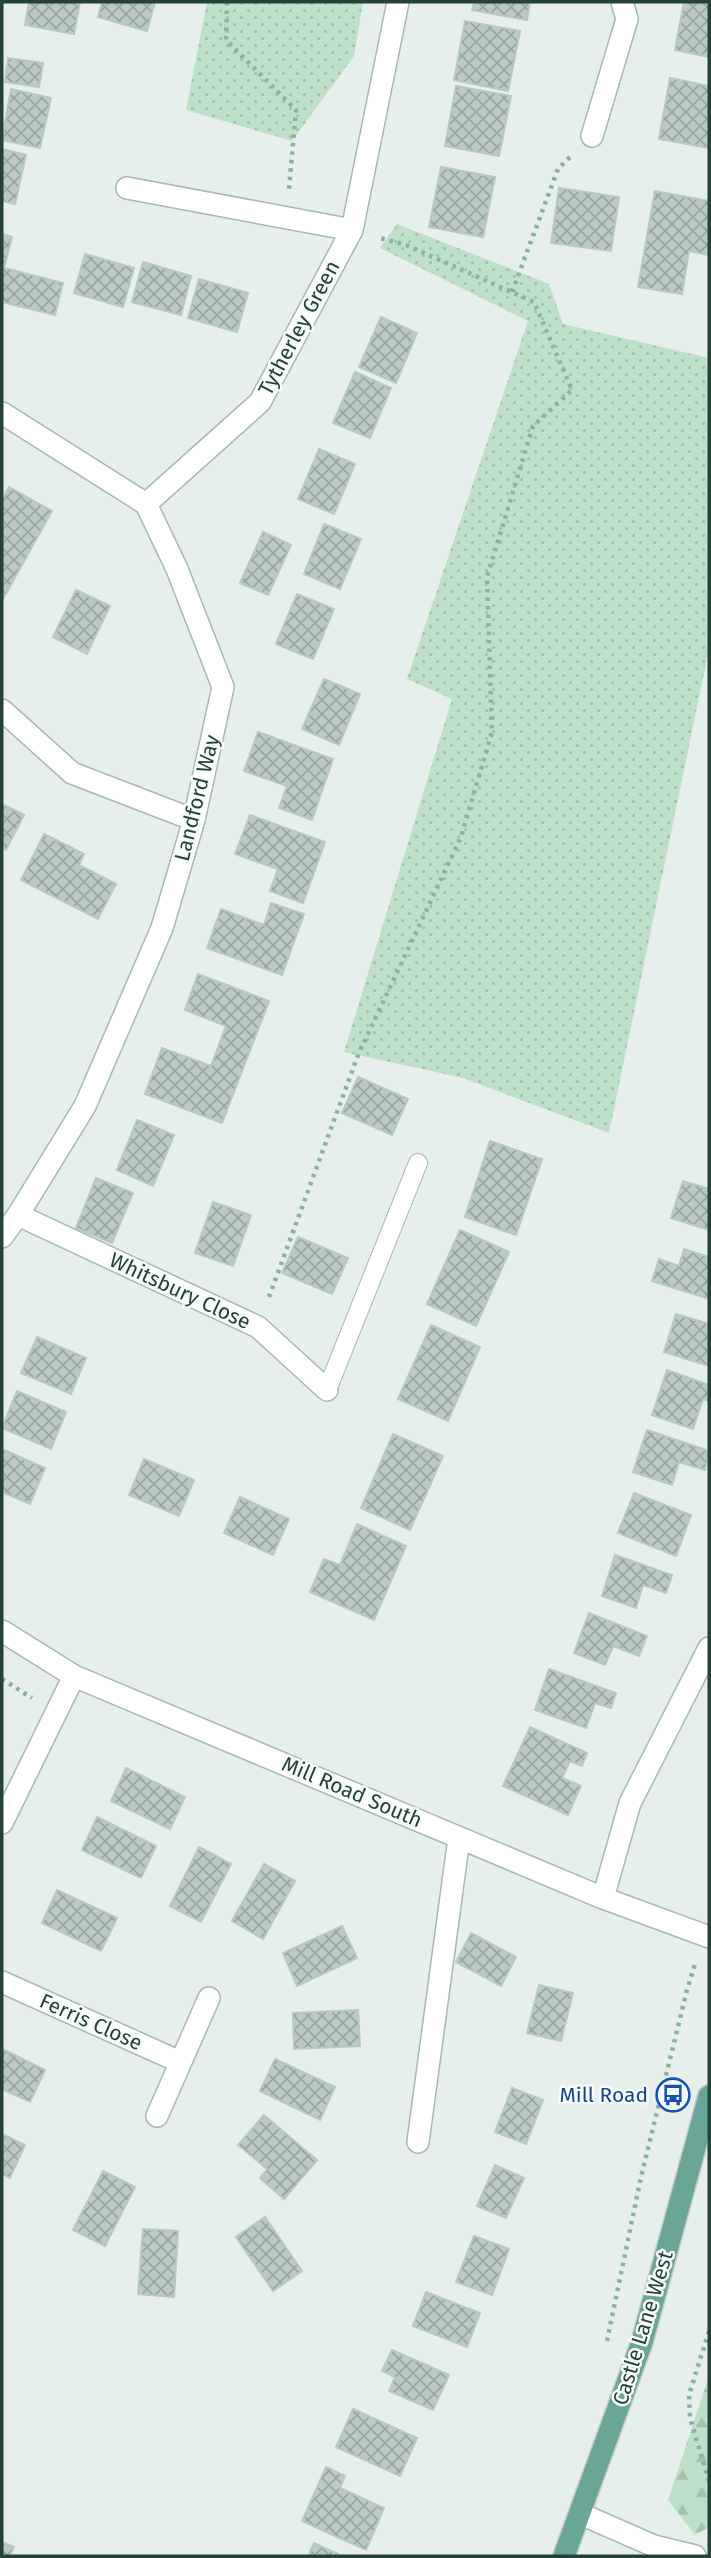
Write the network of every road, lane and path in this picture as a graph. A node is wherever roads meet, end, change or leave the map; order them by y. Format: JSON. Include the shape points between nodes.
{"nodes":[{"id":1,"x":227,"y":2,"type":"edge"},
{"id":2,"x":398,"y":2,"type":"edge"},
{"id":3,"x":622,"y":2,"type":"edge"},
{"id":4,"x":592,"y":136,"type":"joint"},
{"id":5,"x":127,"y":188,"type":"dead end"},
{"id":6,"x":287,"y":218,"type":"junction"},
{"id":7,"x":352,"y":230,"type":"junction"},
{"id":8,"x":512,"y":292,"type":"junction"},
{"id":9,"x":2,"y":413,"type":"edge"},
{"id":10,"x":146,"y":504,"type":"junction"},
{"id":11,"x":2,"y":710,"type":"edge"},
{"id":12,"x":194,"y":820,"type":"junction"},
{"id":13,"x":418,"y":1163,"type":"dead end"},
{"id":14,"x":18,"y":1215,"type":"junction"},
{"id":15,"x":2,"y":1237,"type":"edge"},
{"id":16,"x":258,"y":1327,"type":"junction"},
{"id":17,"x":327,"y":1390,"type":"joint"},
{"id":18,"x":2,"y":1631,"type":"edge"},
{"id":19,"x":709,"y":1648,"type":"edge"},
{"id":20,"x":74,"y":1676,"type":"junction"},
{"id":21,"x":2,"y":1823,"type":"edge"},
{"id":22,"x":459,"y":1838,"type":"junction"},
{"id":23,"x":603,"y":1898,"type":"junction"},
{"id":24,"x":707,"y":1937,"type":"edge"},
{"id":25,"x":2,"y":1982,"type":"edge"},
{"id":26,"x":209,"y":1998,"type":"dead end"},
{"id":27,"x":180,"y":2063,"type":"junction"},
{"id":28,"x":709,"y":2096,"type":"edge"},
{"id":29,"x":156,"y":2116,"type":"dead end"},
{"id":30,"x":418,"y":2142,"type":"dead end"},
{"id":31,"x":709,"y":2331,"type":"edge"},
{"id":32,"x":606,"y":2344,"type":"dead end"},
{"id":33,"x":709,"y":2481,"type":"edge"},
{"id":34,"x":581,"y":2514,"type":"junction"},
{"id":35,"x":564,"y":2556,"type":"edge"},
{"id":36,"x":695,"y":2556,"type":"edge"}],
"edges":[{"from":1,"to":6,"type":"path","via":[[226,40],[296,110]]},
{"from":2,"to":7,"type":"street","name":"Tytherley Green"},
{"from":3,"to":4,"type":"street","via":[[627,19]]},
{"from":4,"to":8,"type":"path","via":[[558,169]]},
{"from":5,"to":6,"type":"street","name":"Tytherley Green"},
{"from":6,"to":7,"type":"street","name":"Tytherley Green"},
{"from":7,"to":8,"type":"path","via":[[406,245]]},
{"from":7,"to":10,"type":"street","name":"Tytherley Green","via":[[260,402]]},
{"from":8,"to":16,"type":"path","via":[[534,302],[572,390],[533,426],[487,577],[492,732],[461,837],[358,1055]]},
{"from":9,"to":10,"type":"street"},
{"from":10,"to":12,"type":"street","name":"Landford Way","via":[[223,687]]},
{"from":11,"to":12,"type":"street","via":[[72,773]]},
{"from":12,"to":14,"type":"street","name":"Landford Way","via":[[162,928],[85,1106]]},
{"from":13,"to":17,"type":"lane"},
{"from":14,"to":15,"type":"street","name":"Landford Way"},
{"from":14,"to":16,"type":"street","name":"Whitsbury Close"},
{"from":16,"to":17,"type":"street","name":"Whitsbury Close"},
{"from":18,"to":20,"type":"street","name":"Mill Road South"},
{"from":19,"to":23,"type":"street","via":[[630,1803]]},
{"from":20,"to":21,"type":"street"},
{"from":20,"to":22,"type":"street","name":"Mill Road South"},
{"from":22,"to":23,"type":"street","name":"Mill Road South"},
{"from":22,"to":30,"type":"street"},
{"from":23,"to":24,"type":"street","name":"Mill Road South"},
{"from":24,"to":32,"type":"path","via":[[687,1990]]},
{"from":25,"to":27,"type":"street","name":"Ferris Close"},
{"from":26,"to":27,"type":"street"},
{"from":27,"to":29,"type":"street"},
{"from":28,"to":34,"type":"main road","name":"Castle Lane West","via":[[642,2342]]},
{"from":31,"to":33,"type":"path","via":[[689,2395],[690,2418]]},
{"from":34,"to":35,"type":"main road","name":"Castle Lane West"},
{"from":34,"to":36,"type":"street","via":[[654,2546]]}]}
